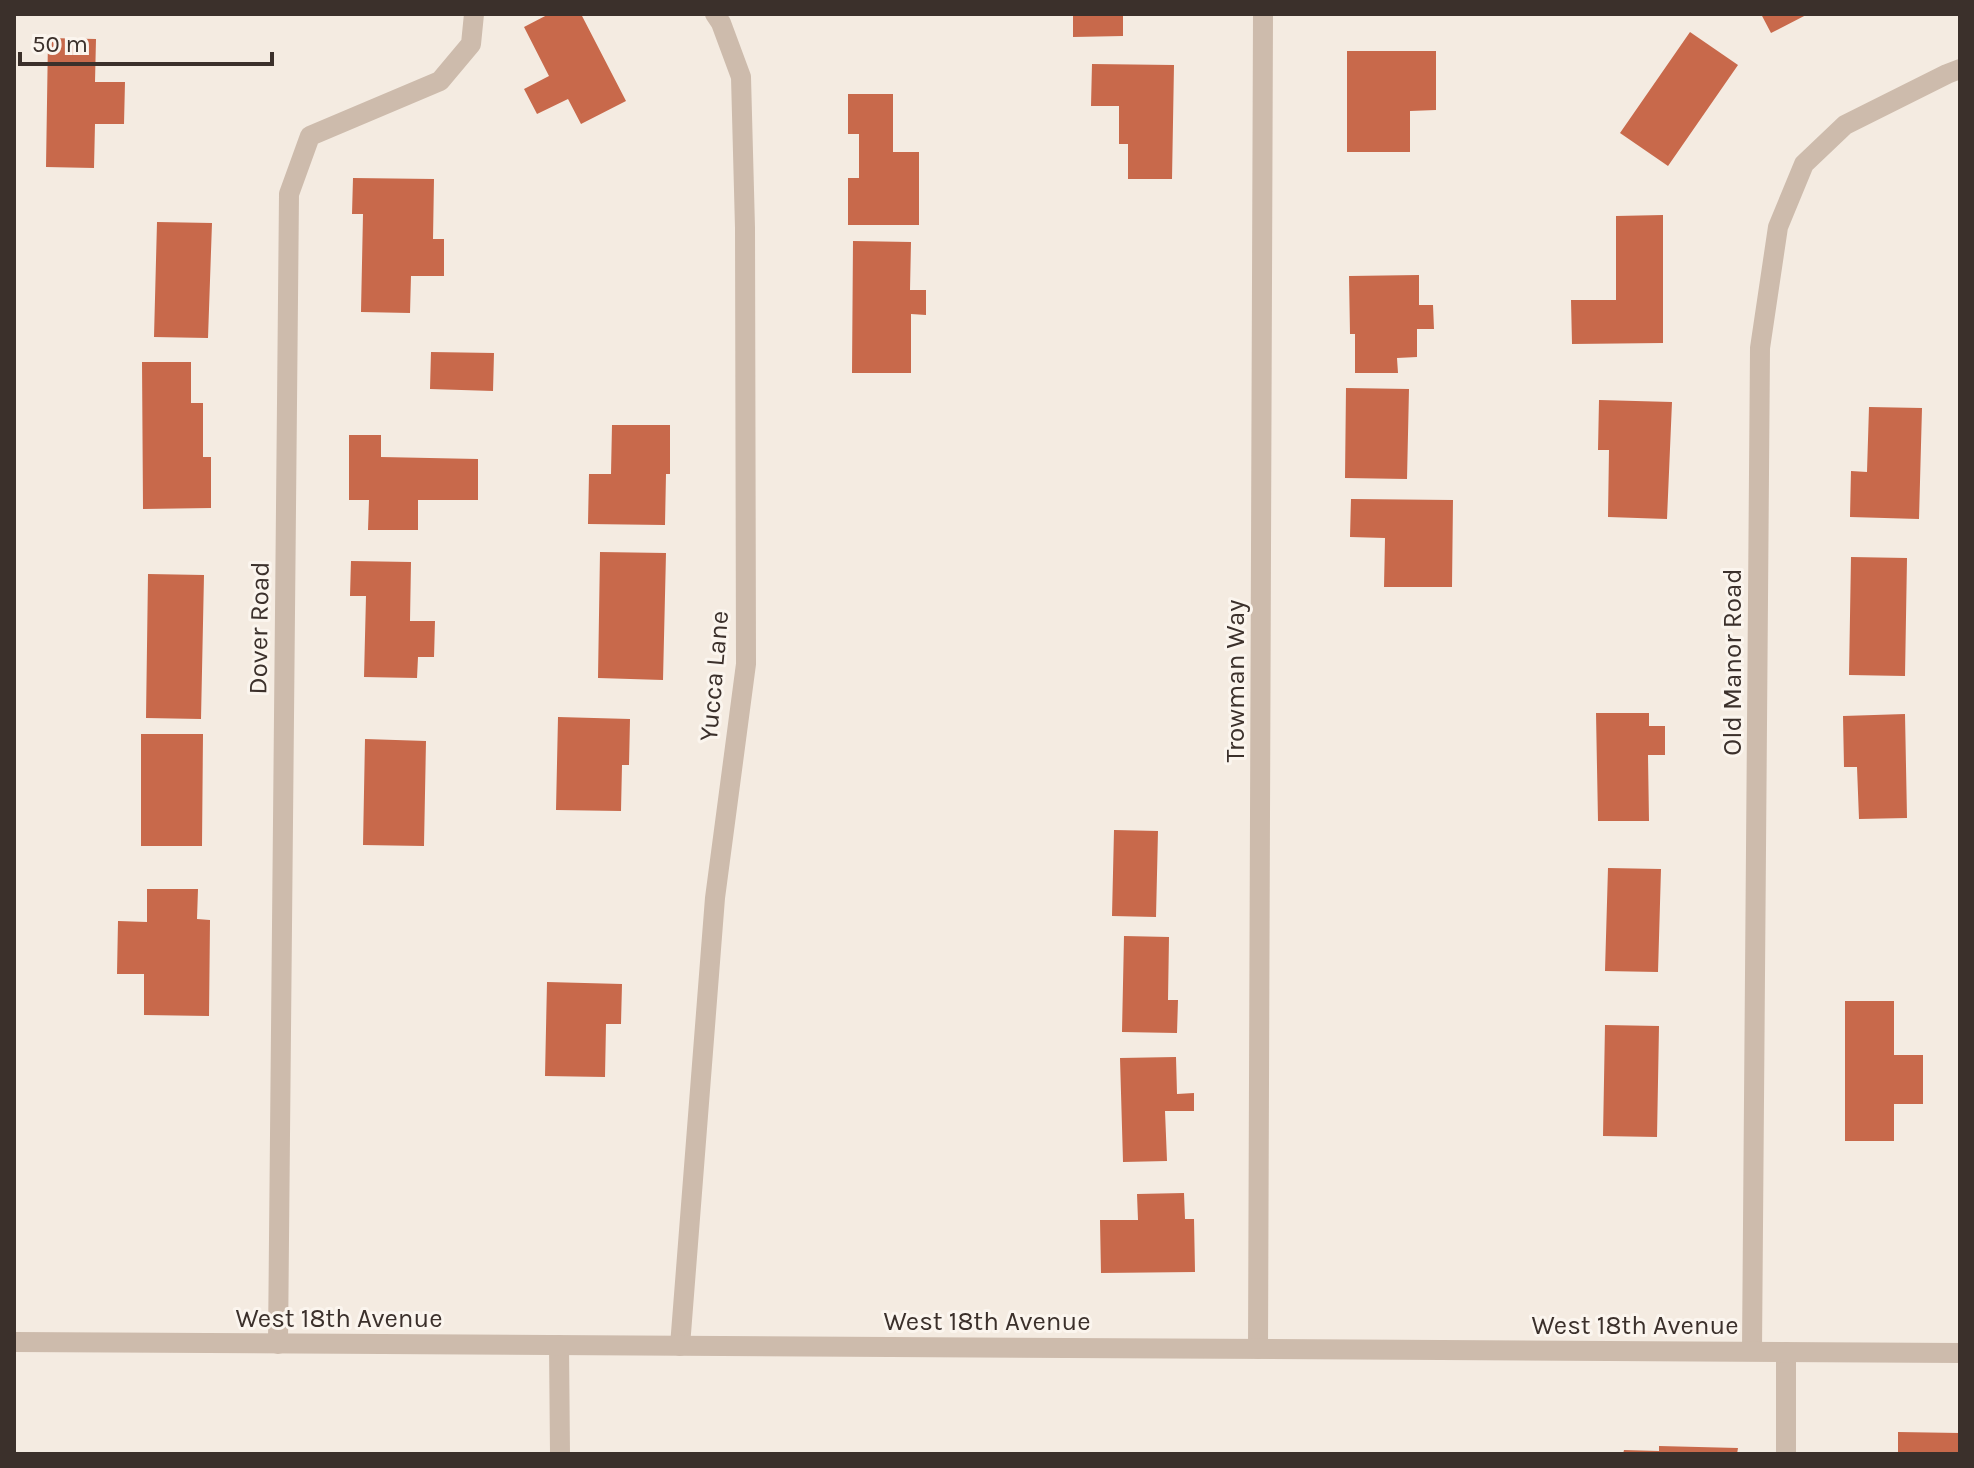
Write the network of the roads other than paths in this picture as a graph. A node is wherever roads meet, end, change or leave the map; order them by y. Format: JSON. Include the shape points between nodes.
{"nodes":[{"id":1,"x":474,"y":14,"type":"edge"},
{"id":2,"x":715,"y":14,"type":"edge"},
{"id":3,"x":1263,"y":14,"type":"edge"},
{"id":4,"x":1960,"y":69,"type":"edge"},
{"id":5,"x":14,"y":1342,"type":"edge"},
{"id":6,"x":278,"y":1344,"type":"junction"},
{"id":7,"x":559,"y":1345,"type":"junction"},
{"id":8,"x":680,"y":1346,"type":"junction"},
{"id":9,"x":1258,"y":1349,"type":"junction"},
{"id":10,"x":1752,"y":1351,"type":"junction"},
{"id":11,"x":1786,"y":1352,"type":"junction"},
{"id":12,"x":1960,"y":1353,"type":"edge"},
{"id":13,"x":560,"y":1454,"type":"edge"},
{"id":14,"x":1786,"y":1454,"type":"edge"}],
"edges":[{"from":1,"to":6,"type":"street","name":"Dover Road","via":[[471,44],[440,81],[310,136],[289,194]]},
{"from":2,"to":8,"type":"street","name":"Yucca Lane","via":[[741,77],[746,664],[715,898]]},
{"from":3,"to":9,"type":"street","name":"Trowman Way"},
{"from":4,"to":10,"type":"street","name":"Old Manor Road","via":[[1845,125],[1804,164],[1778,227],[1760,348]]},
{"from":5,"to":6,"type":"street","name":"West 18th Avenue"},
{"from":6,"to":7,"type":"street","name":"West 18th Avenue"},
{"from":7,"to":8,"type":"street","name":"West 18th Avenue"},
{"from":7,"to":13,"type":"street"},
{"from":8,"to":9,"type":"street","name":"West 18th Avenue"},
{"from":9,"to":10,"type":"street","name":"West 18th Avenue"},
{"from":10,"to":11,"type":"street","name":"West 18th Avenue"},
{"from":11,"to":12,"type":"street","name":"West 18th Avenue"},
{"from":11,"to":14,"type":"street"}]}
